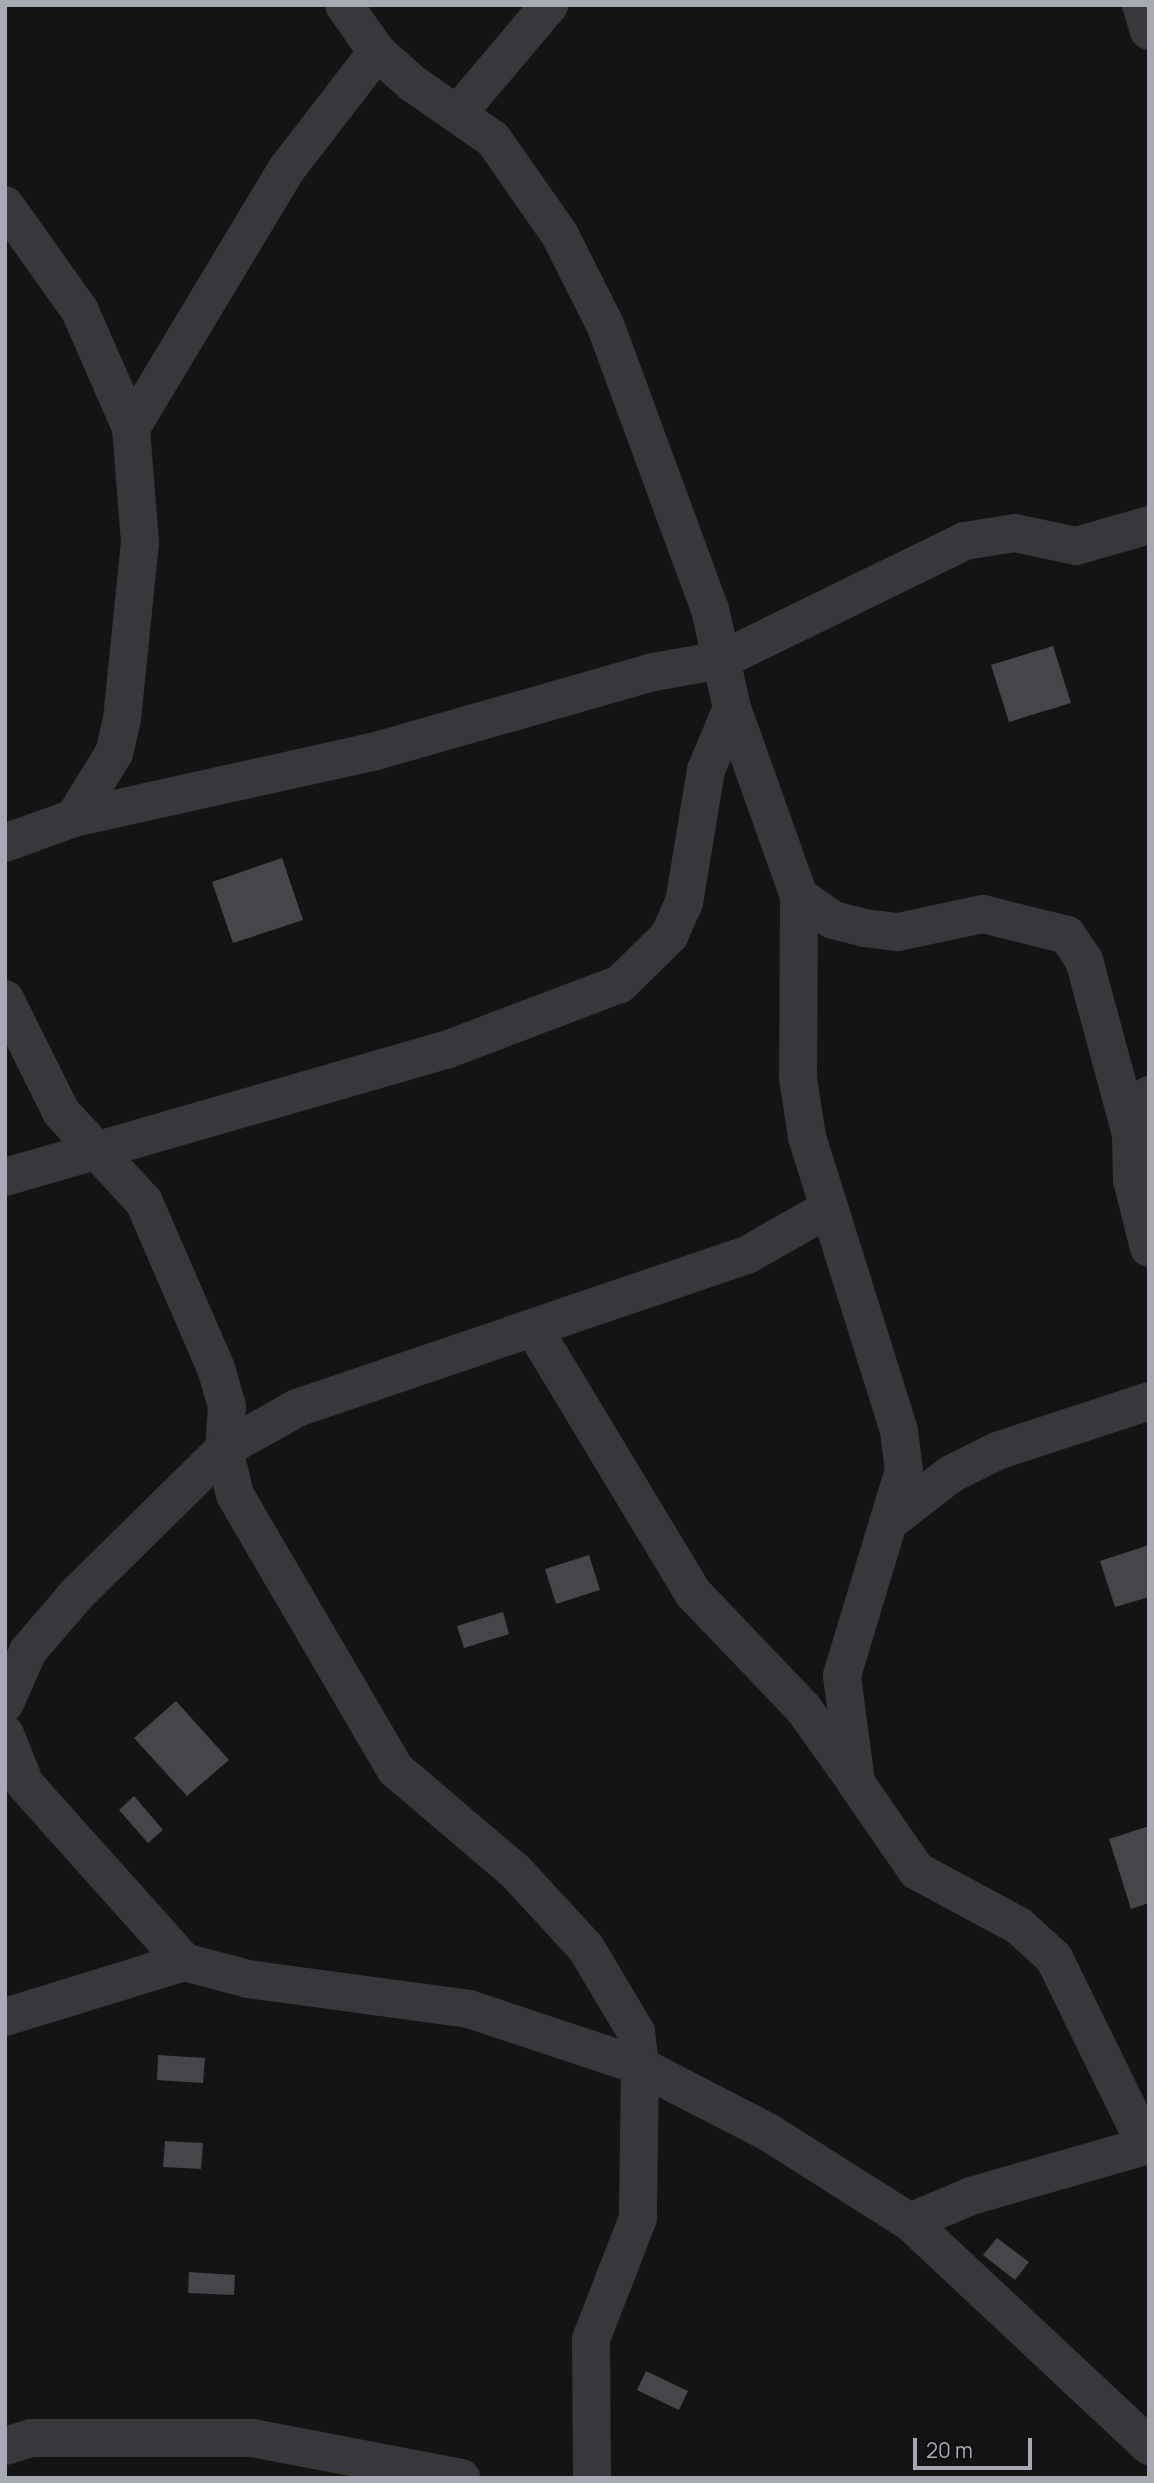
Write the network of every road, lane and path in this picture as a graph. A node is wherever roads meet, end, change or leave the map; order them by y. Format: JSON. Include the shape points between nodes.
{"nodes":[{"id":1,"x":344,"y":5,"type":"edge"},
{"id":2,"x":550,"y":5,"type":"edge"},
{"id":3,"x":1141,"y":5,"type":"edge"},
{"id":4,"x":1149,"y":31,"type":"edge"},
{"id":5,"x":377,"y":52,"type":"junction"},
{"id":6,"x":459,"y":112,"type":"junction"},
{"id":7,"x":5,"y":205,"type":"edge"},
{"id":8,"x":131,"y":428,"type":"junction"},
{"id":9,"x":1149,"y":525,"type":"edge"},
{"id":10,"x":721,"y":660,"type":"junction"},
{"id":11,"x":732,"y":708,"type":"junction"},
{"id":12,"x":74,"y":818,"type":"junction"},
{"id":13,"x":5,"y":843,"type":"edge"},
{"id":14,"x":799,"y":896,"type":"junction"},
{"id":15,"x":5,"y":999,"type":"edge"},
{"id":16,"x":1149,"y":1095,"type":"edge"},
{"id":17,"x":1131,"y":1134,"type":"junction"},
{"id":18,"x":97,"y":1150,"type":"junction"},
{"id":19,"x":5,"y":1177,"type":"edge"},
{"id":20,"x":827,"y":1210,"type":"junction"},
{"id":21,"x":1149,"y":1248,"type":"edge"},
{"id":22,"x":535,"y":1331,"type":"junction"},
{"id":23,"x":1149,"y":1401,"type":"edge"},
{"id":24,"x":223,"y":1449,"type":"junction"},
{"id":25,"x":893,"y":1519,"type":"junction"},
{"id":26,"x":5,"y":1703,"type":"edge"},
{"id":27,"x":5,"y":1734,"type":"edge"},
{"id":28,"x":6,"y":1749,"type":"edge"},
{"id":29,"x":856,"y":1783,"type":"junction"},
{"id":30,"x":184,"y":1962,"type":"junction"},
{"id":31,"x":5,"y":2017,"type":"edge"},
{"id":32,"x":640,"y":2066,"type":"junction"},
{"id":33,"x":1147,"y":2145,"type":"edge"},
{"id":34,"x":909,"y":2222,"type":"junction"},
{"id":35,"x":5,"y":2446,"type":"edge"},
{"id":36,"x":1149,"y":2446,"type":"edge"},
{"id":37,"x":461,"y":2478,"type":"edge"},
{"id":38,"x":592,"y":2478,"type":"edge"}],
"edges":[{"from":1,"to":5,"type":"street"},
{"from":2,"to":6,"type":"street"},
{"from":3,"to":4,"type":"street"},
{"from":5,"to":6,"type":"street"},
{"from":5,"to":8,"type":"street","via":[[286,170]]},
{"from":6,"to":10,"type":"street","via":[[519,171],[607,327],[710,609]]},
{"from":7,"to":8,"type":"street","via":[[80,311]]},
{"from":8,"to":12,"type":"street","via":[[140,542],[122,719],[114,753]]},
{"from":9,"to":10,"type":"street","via":[[1076,546],[1015,533],[965,541]]},
{"from":10,"to":11,"type":"street"},
{"from":10,"to":12,"type":"street","via":[[654,672],[376,751]]},
{"from":11,"to":14,"type":"street"},
{"from":11,"to":18,"type":"street","via":[[706,770],[684,903],[669,936],[620,984],[446,1050]]},
{"from":12,"to":13,"type":"street"},
{"from":14,"to":17,"type":"street","via":[[833,920],[864,928],[898,932],[983,914],[1067,935],[1084,960]]},
{"from":14,"to":20,"type":"street","via":[[798,1078]]},
{"from":15,"to":18,"type":"street","via":[[61,1112]]},
{"from":16,"to":17,"type":"street"},
{"from":17,"to":21,"type":"street","via":[[1132,1180]]},
{"from":18,"to":19,"type":"street"},
{"from":18,"to":24,"type":"street","via":[[144,1202],[194,1312],[227,1406]]},
{"from":20,"to":22,"type":"street","via":[[747,1255]]},
{"from":20,"to":25,"type":"street","via":[[899,1431],[904,1470]]},
{"from":22,"to":24,"type":"street","via":[[297,1408]]},
{"from":22,"to":29,"type":"street","via":[[694,1593],[803,1709]]},
{"from":23,"to":25,"type":"street","via":[[997,1451],[951,1474]]},
{"from":24,"to":26,"type":"street","via":[[76,1595],[28,1651]]},
{"from":24,"to":32,"type":"street","via":[[235,1495],[395,1769],[515,1871],[586,1948],[636,2032]]},
{"from":25,"to":29,"type":"street","via":[[842,1676]]},
{"from":27,"to":28,"type":"street"},
{"from":28,"to":30,"type":"street","via":[[25,1784]]},
{"from":29,"to":33,"type":"street","via":[[917,1871],[1019,1926],[1054,1958]]},
{"from":30,"to":31,"type":"street"},
{"from":30,"to":32,"type":"street","via":[[248,1979],[469,2008]]},
{"from":32,"to":34,"type":"street","via":[[768,2132]]},
{"from":32,"to":38,"type":"street","via":[[638,2218],[591,2339]]},
{"from":33,"to":34,"type":"street","via":[[971,2196]]},
{"from":34,"to":36,"type":"street"},
{"from":35,"to":37,"type":"street","via":[[31,2438],[252,2438]]}]}
